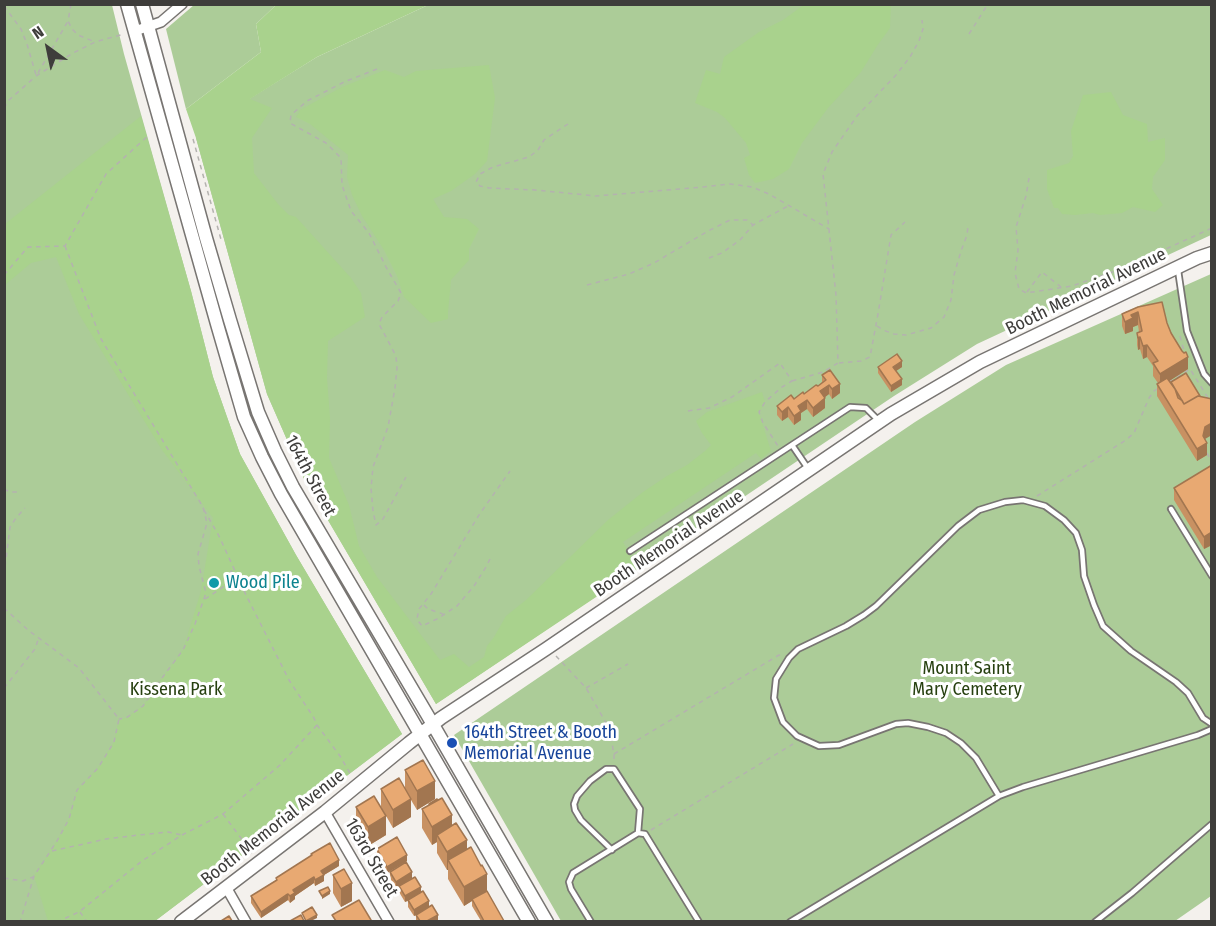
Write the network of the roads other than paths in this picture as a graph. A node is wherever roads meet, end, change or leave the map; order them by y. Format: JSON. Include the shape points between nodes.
{"nodes":[{"id":1,"x":127,"y":4,"type":"edge"},
{"id":2,"x":142,"y":4,"type":"edge"},
{"id":3,"x":182,"y":4,"type":"edge"},
{"id":4,"x":148,"y":26,"type":"junction"},
{"id":5,"x":129,"y":33,"type":"junction"},
{"id":6,"x":1212,"y":253,"type":"edge"},
{"id":7,"x":1177,"y":268,"type":"junction"},
{"id":8,"x":1212,"y":383,"type":"edge"},
{"id":9,"x":880,"y":422,"type":"junction"},
{"id":10,"x":792,"y":445,"type":"junction"},
{"id":11,"x":809,"y":470,"type":"junction"},
{"id":12,"x":1171,"y":509,"type":"dead end"},
{"id":13,"x":630,"y":551,"type":"dead end"},
{"id":14,"x":1212,"y":576,"type":"edge"},
{"id":15,"x":1212,"y":724,"type":"edge"},
{"id":16,"x":433,"y":725,"type":"junction"},
{"id":17,"x":1212,"y":729,"type":"edge"},
{"id":18,"x":420,"y":735,"type":"junction"},
{"id":19,"x":999,"y":796,"type":"junction"},
{"id":20,"x":325,"y":812,"type":"junction"},
{"id":21,"x":1212,"y":824,"type":"edge"},
{"id":22,"x":638,"y":832,"type":"junction"},
{"id":23,"x":612,"y":850,"type":"junction"},
{"id":24,"x":226,"y":887,"type":"junction"},
{"id":25,"x":181,"y":921,"type":"edge"},
{"id":26,"x":246,"y":921,"type":"edge"},
{"id":27,"x":388,"y":921,"type":"edge"},
{"id":28,"x":529,"y":921,"type":"edge"},
{"id":29,"x":546,"y":921,"type":"edge"},
{"id":30,"x":591,"y":921,"type":"edge"},
{"id":31,"x":699,"y":921,"type":"edge"},
{"id":32,"x":790,"y":921,"type":"edge"},
{"id":33,"x":1095,"y":921,"type":"edge"}],
"edges":[{"from":1,"to":5,"type":"street","name":"164th Street"},
{"from":2,"to":4,"type":"street","name":"164th Street"},
{"from":3,"to":4,"type":"street","via":[[161,22]]},
{"from":4,"to":5,"type":"street"},
{"from":4,"to":16,"type":"street","name":"164th Street","via":[[258,412],[293,487]]},
{"from":5,"to":18,"type":"street","name":"164th Street","via":[[244,417],[281,494]]},
{"from":6,"to":7,"type":"street","name":"Booth Memorial Avenue"},
{"from":7,"to":8,"type":"lane","via":[[1186,331],[1204,374]]},
{"from":7,"to":9,"type":"street","name":"Booth Memorial Avenue","via":[[980,362]]},
{"from":9,"to":10,"type":"lane","via":[[866,408],[850,407]]},
{"from":9,"to":11,"type":"street","name":"Booth Memorial Avenue"},
{"from":10,"to":11,"type":"lane"},
{"from":10,"to":13,"type":"lane"},
{"from":11,"to":16,"type":"street","name":"Booth Memorial Avenue"},
{"from":12,"to":14,"type":"lane"},
{"from":15,"to":19,"type":"lane","via":[[1176,682],[1103,626],[1084,576],[1077,533],[1064,520],[1045,506],[1023,500],[979,510],[876,606],[846,627],[798,649],[776,679],[774,698],[783,722],[797,736],[819,746],[839,745],[896,724],[908,723],[946,734],[976,758]]},
{"from":16,"to":18,"type":"street","name":"Booth Memorial Avenue"},
{"from":16,"to":29,"type":"street","name":"164th Street"},
{"from":17,"to":19,"type":"lane"},
{"from":18,"to":20,"type":"street","name":"Booth Memorial Avenue"},
{"from":18,"to":28,"type":"street","name":"164th Street"},
{"from":19,"to":32,"type":"lane"},
{"from":20,"to":24,"type":"street","name":"Booth Memorial Avenue"},
{"from":20,"to":27,"type":"street","name":"163rd Street"},
{"from":21,"to":33,"type":"lane"},
{"from":22,"to":23,"type":"lane"},
{"from":22,"to":23,"type":"lane","via":[[640,810],[614,769],[606,769],[590,781],[574,804],[580,820]]},
{"from":22,"to":31,"type":"lane","via":[[645,834]]},
{"from":23,"to":30,"type":"lane","via":[[573,873],[569,882]]},
{"from":24,"to":25,"type":"street","name":"Booth Memorial Avenue"},
{"from":24,"to":26,"type":"street"}]}
